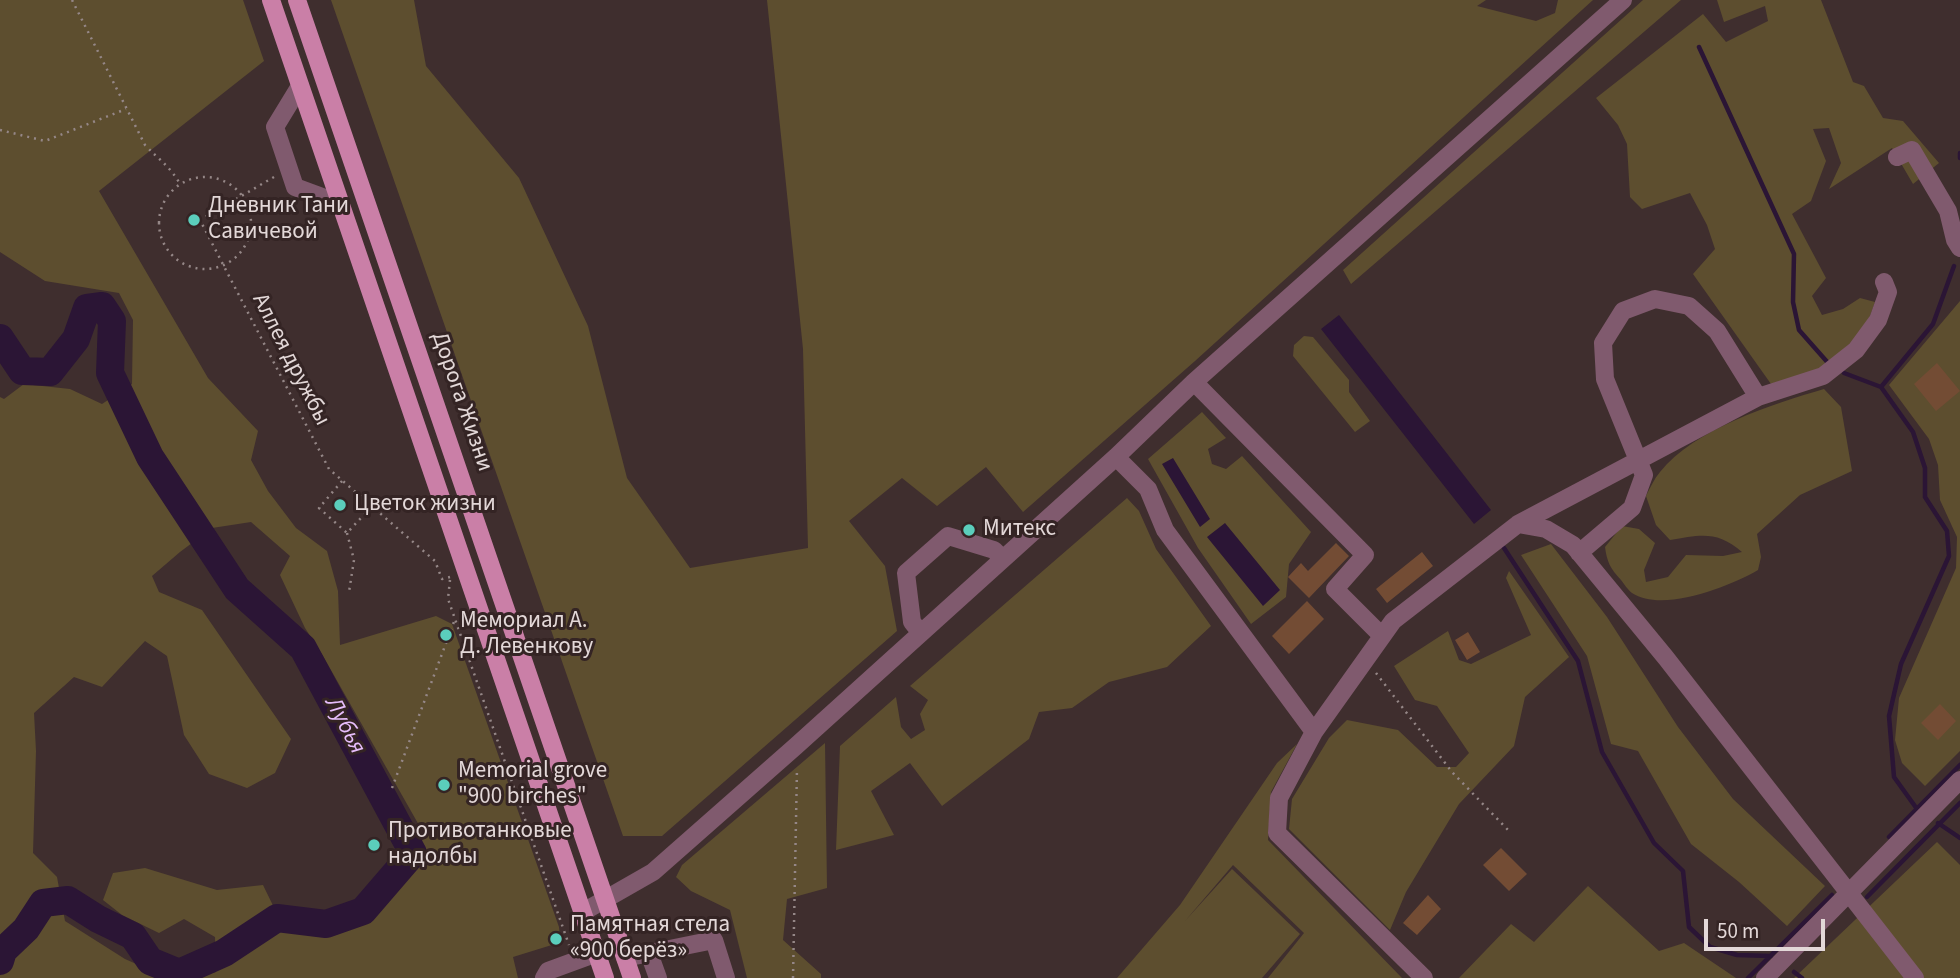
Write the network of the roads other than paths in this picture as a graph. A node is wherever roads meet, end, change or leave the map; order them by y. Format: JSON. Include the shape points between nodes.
{"nodes":[{"id":1,"x":271,"y":0,"type":"edge"},
{"id":2,"x":297,"y":0,"type":"edge"},
{"id":3,"x":1623,"y":0,"type":"edge"},
{"id":4,"x":300,"y":86,"type":"junction"},
{"id":5,"x":1897,"y":157,"type":"dead end"},
{"id":6,"x":341,"y":204,"type":"junction"},
{"id":7,"x":1960,"y":248,"type":"edge"},
{"id":8,"x":1884,"y":282,"type":"dead end"},
{"id":9,"x":1194,"y":382,"type":"junction"},
{"id":10,"x":1758,"y":397,"type":"junction"},
{"id":11,"x":1116,"y":457,"type":"junction"},
{"id":12,"x":1638,"y":459,"type":"junction"},
{"id":13,"x":1518,"y":524,"type":"junction"},
{"id":14,"x":1580,"y":553,"type":"junction"},
{"id":15,"x":1002,"y":558,"type":"junction"},
{"id":16,"x":920,"y":632,"type":"junction"},
{"id":17,"x":1382,"y":636,"type":"junction"},
{"id":18,"x":1314,"y":732,"type":"junction"},
{"id":19,"x":1960,"y":780,"type":"edge"},
{"id":20,"x":1849,"y":893,"type":"junction"},
{"id":21,"x":604,"y":900,"type":"junction"},
{"id":22,"x":583,"y":912,"type":"junction"},
{"id":23,"x":597,"y":953,"type":"junction"},
{"id":24,"x":649,"y":953,"type":"junction"},
{"id":25,"x":625,"y":958,"type":"junction"},
{"id":26,"x":570,"y":968,"type":"edge"},
{"id":27,"x":544,"y":978,"type":"edge"},
{"id":28,"x":605,"y":978,"type":"edge"},
{"id":29,"x":632,"y":978,"type":"edge"},
{"id":30,"x":658,"y":978,"type":"edge"},
{"id":31,"x":726,"y":978,"type":"edge"},
{"id":32,"x":1424,"y":978,"type":"edge"},
{"id":33,"x":1765,"y":978,"type":"edge"},
{"id":34,"x":1915,"y":978,"type":"edge"}],
"edges":[{"from":1,"to":4,"type":"main road"},
{"from":2,"to":21,"type":"main road","name":"Дорога Жизни"},
{"from":3,"to":9,"type":"street"},
{"from":4,"to":6,"type":"main road"},
{"from":4,"to":6,"type":"street","via":[[275,127],[295,187]]},
{"from":5,"to":7,"type":"street","via":[[1912,150],[1948,211]]},
{"from":6,"to":22,"type":"main road"},
{"from":8,"to":10,"type":"street","via":[[1888,292],[1878,320],[1857,350],[1823,376]]},
{"from":9,"to":11,"type":"street"},
{"from":9,"to":17,"type":"street","via":[[1365,555],[1335,589]]},
{"from":10,"to":12,"type":"street"},
{"from":10,"to":12,"type":"street","via":[[1717,331],[1689,306],[1655,299],[1623,311],[1603,342],[1605,379]]},
{"from":11,"to":15,"type":"street"},
{"from":11,"to":18,"type":"street","via":[[1148,489],[1165,530]]},
{"from":12,"to":13,"type":"street"},
{"from":12,"to":14,"type":"street","via":[[1644,475],[1632,508]]},
{"from":13,"to":14,"type":"street","via":[[1546,529]]},
{"from":13,"to":17,"type":"street","via":[[1393,621]]},
{"from":14,"to":20,"type":"street"},
{"from":15,"to":16,"type":"street"},
{"from":15,"to":16,"type":"street","via":[[994,550],[948,536],[906,573],[912,622]]},
{"from":16,"to":21,"type":"street","via":[[653,872]]},
{"from":17,"to":18,"type":"street"},
{"from":18,"to":32,"type":"street","via":[[1279,798],[1277,833]]},
{"from":19,"to":20,"type":"street"},
{"from":20,"to":33,"type":"street"},
{"from":20,"to":34,"type":"street"},
{"from":21,"to":22,"type":"street"},
{"from":21,"to":25,"type":"main road","name":"Дорога Жизни"},
{"from":22,"to":23,"type":"main road"},
{"from":23,"to":26,"type":"street"},
{"from":23,"to":28,"type":"main road"},
{"from":24,"to":25,"type":"street"},
{"from":24,"to":30,"type":"street"},
{"from":24,"to":31,"type":"street","via":[[713,940]]},
{"from":25,"to":29,"type":"main road","name":"Дорога Жизни"},
{"from":26,"to":27,"type":"street","via":[[548,971]]}]}
